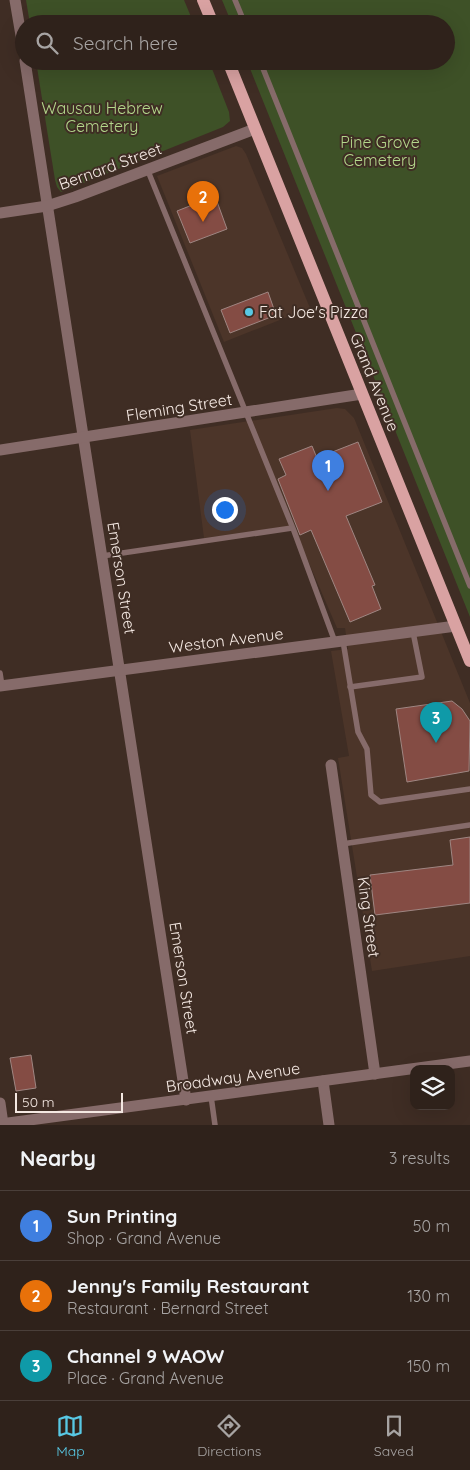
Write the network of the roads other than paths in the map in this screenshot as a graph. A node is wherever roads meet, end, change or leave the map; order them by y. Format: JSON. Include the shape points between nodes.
{"nodes":[{"id":1,"x":15,"y":0,"type":"edge"},
{"id":2,"x":203,"y":0,"type":"edge"},
{"id":3,"x":235,"y":0,"type":"edge"},
{"id":4,"x":18,"y":15,"type":"edge"},
{"id":5,"x":209,"y":15,"type":"edge"},
{"id":6,"x":241,"y":15,"type":"edge"},
{"id":7,"x":26,"y":70,"type":"edge"},
{"id":8,"x":232,"y":70,"type":"edge"},
{"id":9,"x":264,"y":70,"type":"edge"},
{"id":10,"x":255,"y":128,"type":"junction"},
{"id":11,"x":148,"y":171,"type":"junction"},
{"id":12,"x":47,"y":206,"type":"junction"},
{"id":13,"x":0,"y":213,"type":"edge"},
{"id":14,"x":362,"y":394,"type":"junction"},
{"id":15,"x":246,"y":413,"type":"junction"},
{"id":16,"x":83,"y":438,"type":"junction"},
{"id":17,"x":0,"y":450,"type":"edge"},
{"id":18,"x":292,"y":528,"type":"junction"},
{"id":19,"x":102,"y":556,"type":"junction"},
{"id":20,"x":470,"y":586,"type":"edge"},
{"id":21,"x":456,"y":626,"type":"junction"},
{"id":22,"x":413,"y":632,"type":"junction"},
{"id":23,"x":339,"y":642,"type":"junction"},
{"id":24,"x":470,"y":660,"type":"edge"},
{"id":25,"x":120,"y":670,"type":"junction"},
{"id":26,"x":0,"y":673,"type":"edge"},
{"id":27,"x":1,"y":686,"type":"edge"},
{"id":28,"x":350,"y":687,"type":"junction"},
{"id":29,"x":331,"y":765,"type":"dead end"},
{"id":30,"x":470,"y":789,"type":"edge"},
{"id":31,"x":470,"y":825,"type":"edge"},
{"id":32,"x":342,"y":844,"type":"junction"},
{"id":33,"x":470,"y":1061,"type":"edge"},
{"id":34,"x":375,"y":1074,"type":"junction"},
{"id":35,"x":323,"y":1081,"type":"junction"},
{"id":36,"x":211,"y":1096,"type":"junction"},
{"id":37,"x":186,"y":1100,"type":"junction"},
{"id":38,"x":0,"y":1103,"type":"edge"},
{"id":39,"x":65,"y":1120,"type":"edge"},
{"id":40,"x":1,"y":1124,"type":"edge"},
{"id":41,"x":214,"y":1125,"type":"edge"},
{"id":42,"x":329,"y":1125,"type":"edge"}],
"edges":[{"from":1,"to":4,"type":"street"},
{"from":2,"to":5,"type":"main road"},
{"from":3,"to":6,"type":"lane"},
{"from":7,"to":12,"type":"street","name":"Emerson Street"},
{"from":8,"to":10,"type":"main road","name":"Grand Avenue"},
{"from":9,"to":20,"type":"lane"},
{"from":10,"to":11,"type":"street","name":"Bernard Street"},
{"from":10,"to":14,"type":"main road","name":"Grand Avenue"},
{"from":11,"to":12,"type":"street","name":"Bernard Street"},
{"from":11,"to":15,"type":"lane"},
{"from":12,"to":13,"type":"street","name":"Bernard Street"},
{"from":12,"to":16,"type":"street","name":"Emerson Street"},
{"from":14,"to":15,"type":"street","name":"Fleming Street"},
{"from":14,"to":21,"type":"main road","name":"Grand Avenue"},
{"from":15,"to":16,"type":"street","name":"Fleming Street"},
{"from":15,"to":18,"type":"lane"},
{"from":16,"to":17,"type":"street","name":"Fleming Street"},
{"from":16,"to":19,"type":"street","name":"Emerson Street"},
{"from":18,"to":19,"type":"lane"},
{"from":18,"to":23,"type":"lane"},
{"from":19,"to":25,"type":"street","name":"Emerson Street"},
{"from":21,"to":22,"type":"street","name":"Weston Avenue"},
{"from":21,"to":24,"type":"main road","name":"Grand Avenue"},
{"from":22,"to":23,"type":"street","name":"Weston Avenue"},
{"from":22,"to":28,"type":"lane","via":[[422,677]]},
{"from":23,"to":25,"type":"street","name":"Weston Avenue"},
{"from":23,"to":28,"type":"lane"},
{"from":25,"to":27,"type":"street","name":"Weston Avenue"},
{"from":25,"to":37,"type":"street","name":"Emerson Street"},
{"from":26,"to":27,"type":"lane"},
{"from":28,"to":30,"type":"lane","via":[[358,732],[367,749],[371,795],[380,802]]},
{"from":29,"to":32,"type":"street","name":"King Street"},
{"from":31,"to":32,"type":"lane"},
{"from":32,"to":34,"type":"street","name":"King Street"},
{"from":33,"to":34,"type":"street","name":"Broadway Avenue"},
{"from":34,"to":35,"type":"street","name":"Broadway Avenue"},
{"from":35,"to":36,"type":"street","name":"Broadway Avenue"},
{"from":35,"to":42,"type":"street"},
{"from":36,"to":37,"type":"street","name":"Broadway Avenue"},
{"from":36,"to":41,"type":"lane"},
{"from":37,"to":39,"type":"street","name":"Broadway Avenue"},
{"from":38,"to":40,"type":"street"},
{"from":39,"to":40,"type":"street","name":"Broadway Avenue"}]}
